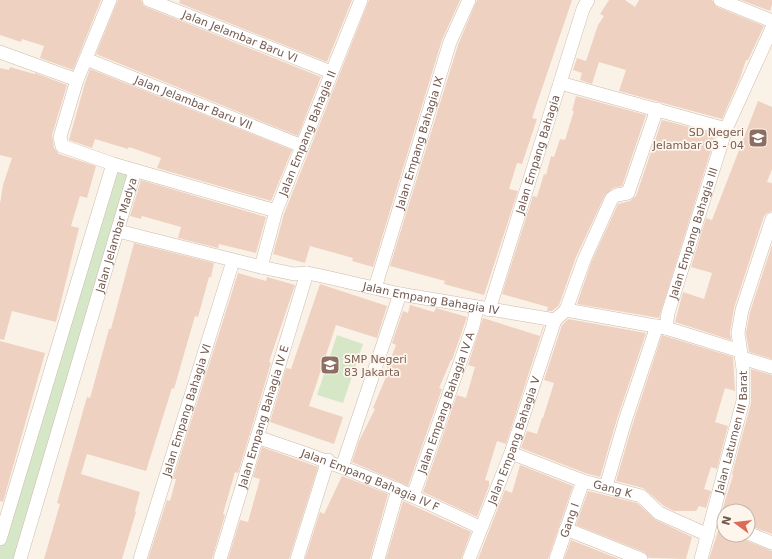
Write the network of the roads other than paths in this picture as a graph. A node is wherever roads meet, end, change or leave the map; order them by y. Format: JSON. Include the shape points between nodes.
{"nodes":[{"id":1,"x":110,"y":0,"type":"edge"},
{"id":2,"x":149,"y":0,"type":"edge"},
{"id":3,"x":360,"y":0,"type":"edge"},
{"id":4,"x":469,"y":0,"type":"edge"},
{"id":5,"x":588,"y":0,"type":"edge"},
{"id":6,"x":720,"y":0,"type":"edge"},
{"id":7,"x":772,"y":21,"type":"edge"},
{"id":8,"x":772,"y":28,"type":"edge"},
{"id":9,"x":0,"y":52,"type":"edge"},
{"id":10,"x":86,"y":59,"type":"junction"},
{"id":11,"x":331,"y":72,"type":"junction"},
{"id":12,"x":77,"y":80,"type":"junction"},
{"id":13,"x":560,"y":83,"type":"junction"},
{"id":14,"x":657,"y":110,"type":"junction"},
{"id":15,"x":726,"y":129,"type":"junction"},
{"id":16,"x":302,"y":146,"type":"junction"},
{"id":17,"x":113,"y":164,"type":"junction"},
{"id":18,"x":135,"y":170,"type":"junction"},
{"id":19,"x":276,"y":211,"type":"junction"},
{"id":20,"x":772,"y":219,"type":"edge"},
{"id":21,"x":118,"y":231,"type":"junction"},
{"id":22,"x":233,"y":261,"type":"junction"},
{"id":23,"x":261,"y":268,"type":"junction"},
{"id":24,"x":307,"y":273,"type":"junction"},
{"id":25,"x":375,"y":288,"type":"junction"},
{"id":26,"x":400,"y":294,"type":"junction"},
{"id":27,"x":483,"y":309,"type":"junction"},
{"id":28,"x":566,"y":310,"type":"junction"},
{"id":29,"x":555,"y":320,"type":"junction"},
{"id":30,"x":661,"y":327,"type":"junction"},
{"id":31,"x":741,"y":355,"type":"junction"},
{"id":32,"x":772,"y":367,"type":"edge"},
{"id":33,"x":257,"y":436,"type":"junction"},
{"id":34,"x":511,"y":453,"type":"junction"},
{"id":35,"x":328,"y":460,"type":"junction"},
{"id":36,"x":342,"y":467,"type":"junction"},
{"id":37,"x":583,"y":481,"type":"junction"},
{"id":38,"x":606,"y":486,"type":"junction"},
{"id":39,"x":398,"y":489,"type":"junction"},
{"id":40,"x":413,"y":496,"type":"junction"},
{"id":41,"x":722,"y":503,"type":"edge"},
{"id":42,"x":716,"y":523,"type":"edge"},
{"id":43,"x":481,"y":528,"type":"junction"},
{"id":44,"x":566,"y":529,"type":"junction"},
{"id":45,"x":708,"y":535,"type":"junction"},
{"id":46,"x":756,"y":536,"type":"edge"},
{"id":47,"x":0,"y":539,"type":"edge"},
{"id":48,"x":772,"y":543,"type":"edge"},
{"id":49,"x":633,"y":557,"type":"edge"},
{"id":50,"x":20,"y":559,"type":"edge"},
{"id":51,"x":140,"y":559,"type":"edge"},
{"id":52,"x":220,"y":559,"type":"edge"},
{"id":53,"x":297,"y":559,"type":"edge"},
{"id":54,"x":378,"y":559,"type":"edge"},
{"id":55,"x":469,"y":559,"type":"edge"},
{"id":56,"x":556,"y":559,"type":"edge"},
{"id":57,"x":701,"y":559,"type":"edge"}],
"edges":[{"from":1,"to":10,"type":"street"},
{"from":2,"to":11,"type":"street","name":"Jalan Jelambar Baru VI"},
{"from":3,"to":11,"type":"street","name":"Jalan Empang Bahagia II"},
{"from":4,"to":25,"type":"street","name":"Jalan Empang Bahagia IX","via":[[450,42]]},
{"from":5,"to":13,"type":"street","name":"Jalan Empang Bahagia"},
{"from":6,"to":7,"type":"street"},
{"from":8,"to":15,"type":"street","name":"Jalan Empang Bahagia III"},
{"from":9,"to":12,"type":"street"},
{"from":10,"to":12,"type":"street"},
{"from":10,"to":16,"type":"street","name":"Jalan Jelambar Baru VII"},
{"from":11,"to":16,"type":"street","name":"Jalan Empang Bahagia II"},
{"from":12,"to":17,"type":"street","via":[[60,137],[62,146]]},
{"from":13,"to":14,"type":"street"},
{"from":13,"to":27,"type":"street","name":"Jalan Empang Bahagia"},
{"from":14,"to":15,"type":"street"},
{"from":14,"to":28,"type":"street","via":[[628,193],[612,198],[584,260]]},
{"from":15,"to":30,"type":"street","name":"Jalan Empang Bahagia III","via":[[668,313]]},
{"from":16,"to":19,"type":"street","name":"Jalan Empang Bahagia II"},
{"from":17,"to":18,"type":"street","name":"Jalan Jelambar Madya"},
{"from":17,"to":47,"type":"street","name":"Jalan Jelambar Madya"},
{"from":18,"to":19,"type":"street"},
{"from":18,"to":21,"type":"street","name":"Jalan Jelambar Madya"},
{"from":19,"to":23,"type":"street","name":"Jalan Empang Bahagia II"},
{"from":20,"to":31,"type":"street","name":"Jalan Latumen III Barat","via":[[742,310],[738,333]]},
{"from":21,"to":22,"type":"street","name":"Jalan Empang Bahagia IV"},
{"from":21,"to":50,"type":"street","name":"Jalan Jelambar Madya"},
{"from":22,"to":23,"type":"street","name":"Jalan Empang Bahagia IV"},
{"from":22,"to":51,"type":"street","name":"Jalan Empang Bahagia VI"},
{"from":23,"to":24,"type":"street","name":"Jalan Empang Bahagia IV","via":[[294,274]]},
{"from":24,"to":25,"type":"street","name":"Jalan Empang Bahagia IV"},
{"from":24,"to":33,"type":"street","name":"Jalan Empang Bahagia IV E"},
{"from":25,"to":26,"type":"street","name":"Jalan Empang Bahagia IV"},
{"from":26,"to":27,"type":"street","name":"Jalan Empang Bahagia IV"},
{"from":26,"to":36,"type":"street"},
{"from":27,"to":29,"type":"street","name":"Jalan Empang Bahagia IV"},
{"from":27,"to":40,"type":"street","name":"Jalan Empang Bahagia IV A","via":[[473,326]]},
{"from":28,"to":29,"type":"street"},
{"from":28,"to":30,"type":"street"},
{"from":29,"to":34,"type":"street","name":"Jalan Empang Bahagia V"},
{"from":30,"to":31,"type":"street"},
{"from":30,"to":38,"type":"street","name":"Jalan Empang Bahagia III","via":[[625,421]]},
{"from":31,"to":32,"type":"street"},
{"from":31,"to":41,"type":"street","name":"Jalan Latumen III Barat","via":[[743,401]]},
{"from":33,"to":35,"type":"street","name":"Jalan Empang Bahagia IV F"},
{"from":33,"to":52,"type":"street","name":"Jalan Empang Bahagia IV E"},
{"from":34,"to":37,"type":"street","name":"Gang K"},
{"from":34,"to":43,"type":"street","name":"Jalan Empang Bahagia V"},
{"from":35,"to":36,"type":"street","name":"Jalan Empang Bahagia IV F"},
{"from":35,"to":53,"type":"street"},
{"from":36,"to":39,"type":"street","name":"Jalan Empang Bahagia IV F"},
{"from":37,"to":38,"type":"street","name":"Gang K"},
{"from":37,"to":44,"type":"street","name":"Gang I"},
{"from":38,"to":45,"type":"street","name":"Gang K","via":[[641,496],[659,513]]},
{"from":39,"to":40,"type":"street","name":"Jalan Empang Bahagia IV F"},
{"from":39,"to":54,"type":"street"},
{"from":40,"to":43,"type":"street","name":"Jalan Empang Bahagia IV F"},
{"from":42,"to":45,"type":"street","name":"Jalan Latumen III Barat"},
{"from":43,"to":55,"type":"street","name":"Jalan Empang Bahagia V"},
{"from":44,"to":49,"type":"street"},
{"from":44,"to":56,"type":"street","name":"Gang I"},
{"from":45,"to":57,"type":"street","name":"Jalan Latumen III Barat"},
{"from":46,"to":48,"type":"street"}]}
